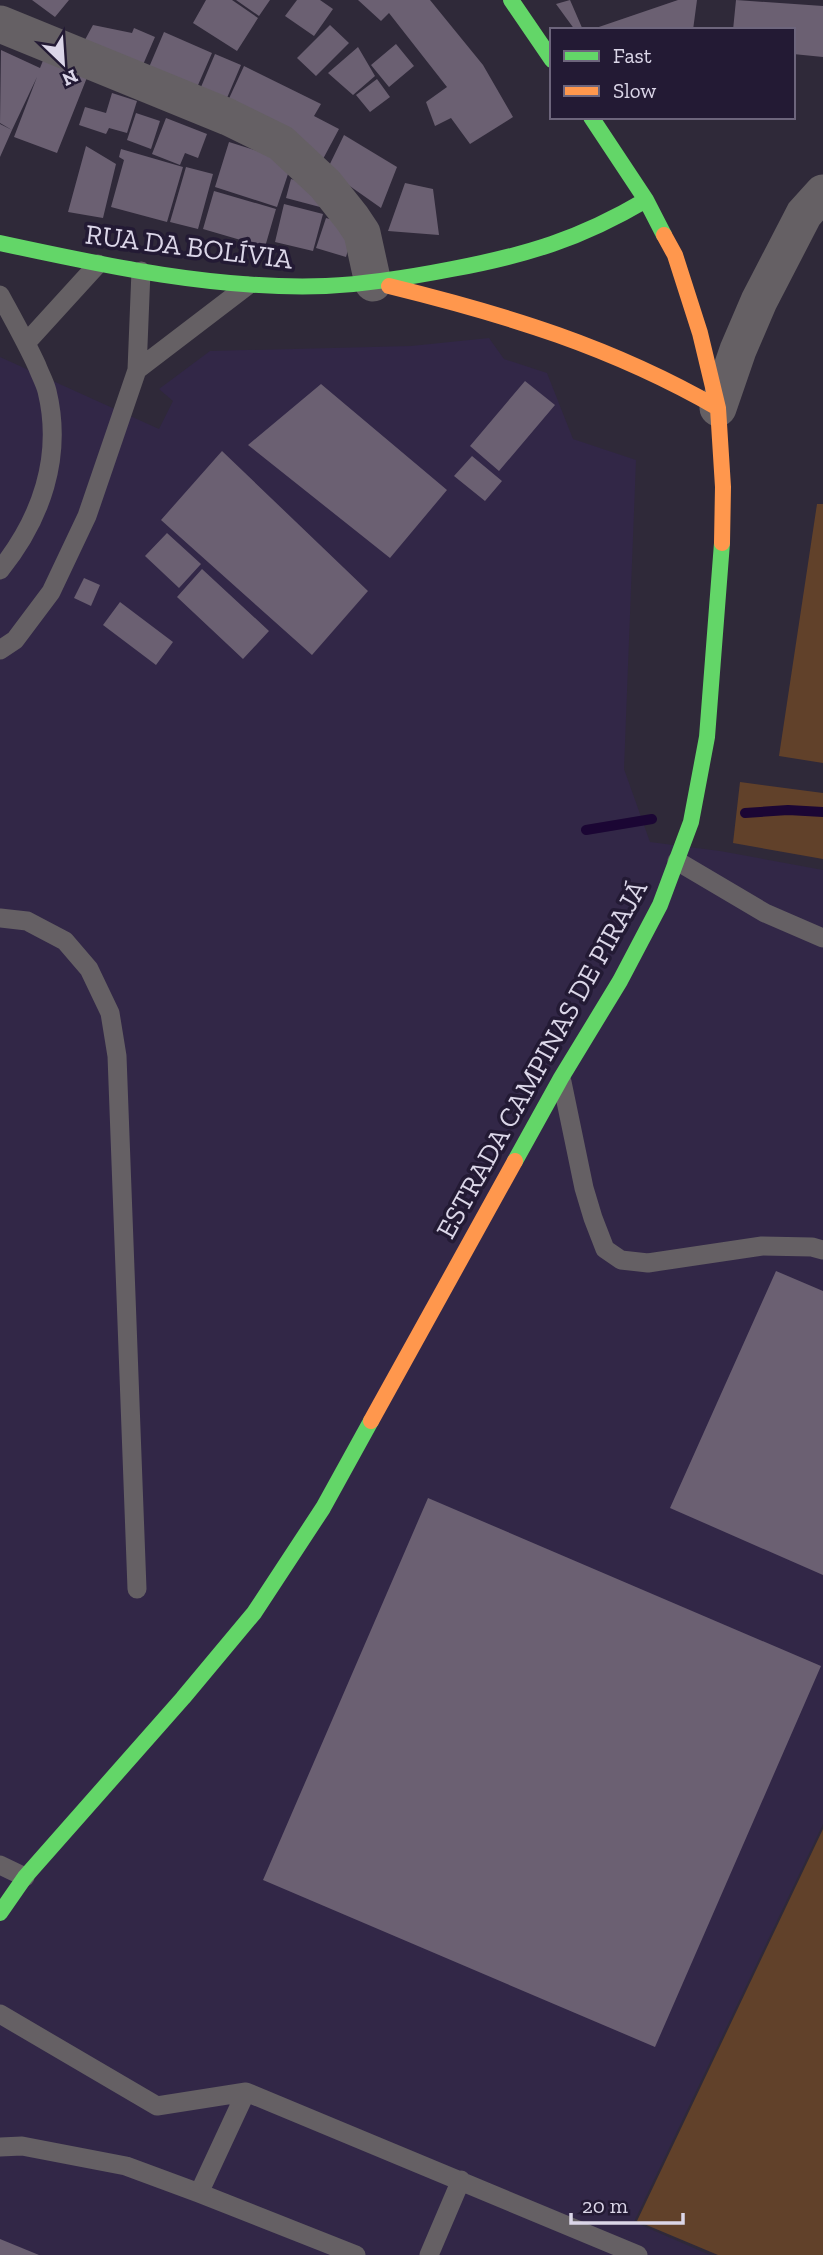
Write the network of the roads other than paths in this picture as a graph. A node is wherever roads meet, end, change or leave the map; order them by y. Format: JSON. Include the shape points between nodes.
{"nodes":[{"id":1,"x":510,"y":0,"type":"edge"},
{"id":2,"x":0,"y":24,"type":"edge"},
{"id":3,"x":550,"y":57,"type":"edge"},
{"id":4,"x":592,"y":119,"type":"edge"},
{"id":5,"x":823,"y":193,"type":"edge"},
{"id":6,"x":646,"y":200,"type":"junction"},
{"id":7,"x":0,"y":243,"type":"edge"},
{"id":8,"x":98,"y":264,"type":"junction"},
{"id":9,"x":141,"y":271,"type":"junction"},
{"id":10,"x":251,"y":283,"type":"junction"},
{"id":11,"x":373,"y":283,"type":"junction"},
{"id":12,"x":0,"y":295,"type":"edge"},
{"id":13,"x":26,"y":342,"type":"junction"},
{"id":14,"x":137,"y":370,"type":"junction"},
{"id":15,"x":718,"y":408,"type":"junction"},
{"id":16,"x":0,"y":570,"type":"edge"},
{"id":17,"x":0,"y":650,"type":"edge"},
{"id":18,"x":677,"y":861,"type":"junction"},
{"id":19,"x":0,"y":918,"type":"edge"},
{"id":20,"x":823,"y":938,"type":"edge"},
{"id":21,"x":561,"y":1078,"type":"junction"},
{"id":22,"x":823,"y":1250,"type":"edge"},
{"id":23,"x":137,"y":1589,"type":"dead end"},
{"id":24,"x":0,"y":1865,"type":"edge"},
{"id":25,"x":24,"y":1877,"type":"junction"},
{"id":26,"x":0,"y":1913,"type":"edge"},
{"id":27,"x":0,"y":2014,"type":"edge"},
{"id":28,"x":246,"y":2092,"type":"junction"},
{"id":29,"x":0,"y":2147,"type":"edge"},
{"id":30,"x":461,"y":2180,"type":"junction"},
{"id":31,"x":199,"y":2193,"type":"junction"},
{"id":32,"x":356,"y":2255,"type":"edge"},
{"id":33,"x":429,"y":2255,"type":"edge"},
{"id":34,"x":638,"y":2255,"type":"edge"}],
"edges":[{"from":1,"to":3,"type":"main road"},
{"from":2,"to":11,"type":"street","via":[[282,143],[325,184],[362,233]]},
{"from":4,"to":6,"type":"main road","name":"ESTRADA CAMPINAS DE PIRAJÁ"},
{"from":5,"to":15,"type":"street","via":[[804,214],[758,301]]},
{"from":6,"to":11,"type":"main road","name":"RUA DA BOLÍVIA","via":[[605,224],[539,250]]},
{"from":6,"to":15,"type":"main road","name":"ESTRADA CAMPINAS DE PIRAJÁ","via":[[675,255]]},
{"from":7,"to":8,"type":"main road","name":"RUA DA BOLÍVIA"},
{"from":8,"to":9,"type":"main road","name":"RUA DA BOLÍVIA"},
{"from":8,"to":13,"type":"lane"},
{"from":9,"to":10,"type":"main road","name":"RUA DA BOLÍVIA"},
{"from":9,"to":14,"type":"lane"},
{"from":10,"to":11,"type":"main road","name":"RUA DA BOLÍVIA"},
{"from":10,"to":14,"type":"lane"},
{"from":11,"to":15,"type":"main road","name":"RUA DA BOLÍVIA","via":[[544,327],[616,354]]},
{"from":12,"to":13,"type":"lane"},
{"from":13,"to":16,"type":"lane","via":[[47,390],[52,463],[38,506],[17,549]]},
{"from":14,"to":17,"type":"lane","via":[[87,516],[51,592],[15,640]]},
{"from":15,"to":18,"type":"main road","name":"ESTRADA CAMPINAS DE PIRAJÁ","via":[[722,562],[707,737],[691,822]]},
{"from":18,"to":20,"type":"lane","via":[[765,913]]},
{"from":18,"to":21,"type":"main road","name":"ESTRADA CAMPINAS DE PIRAJÁ","via":[[660,905],[620,981]]},
{"from":19,"to":23,"type":"lane","via":[[27,921],[65,941],[89,969],[110,1013],[117,1056]]},
{"from":21,"to":22,"type":"lane","via":[[590,1208],[606,1249],[621,1260],[648,1263],[762,1246]]},
{"from":21,"to":25,"type":"main road","name":"ESTRADA CAMPINAS DE PIRAJÁ","via":[[323,1508],[254,1613]]},
{"from":24,"to":25,"type":"lane"},
{"from":25,"to":26,"type":"main road","name":"ESTRADA CAMPINAS DE PIRAJÁ"},
{"from":27,"to":28,"type":"lane","via":[[158,2106]]},
{"from":28,"to":30,"type":"lane"},
{"from":28,"to":31,"type":"lane"},
{"from":29,"to":31,"type":"lane","via":[[22,2146],[126,2166]]},
{"from":30,"to":33,"type":"lane"},
{"from":30,"to":34,"type":"lane"},
{"from":31,"to":32,"type":"lane"}]}
